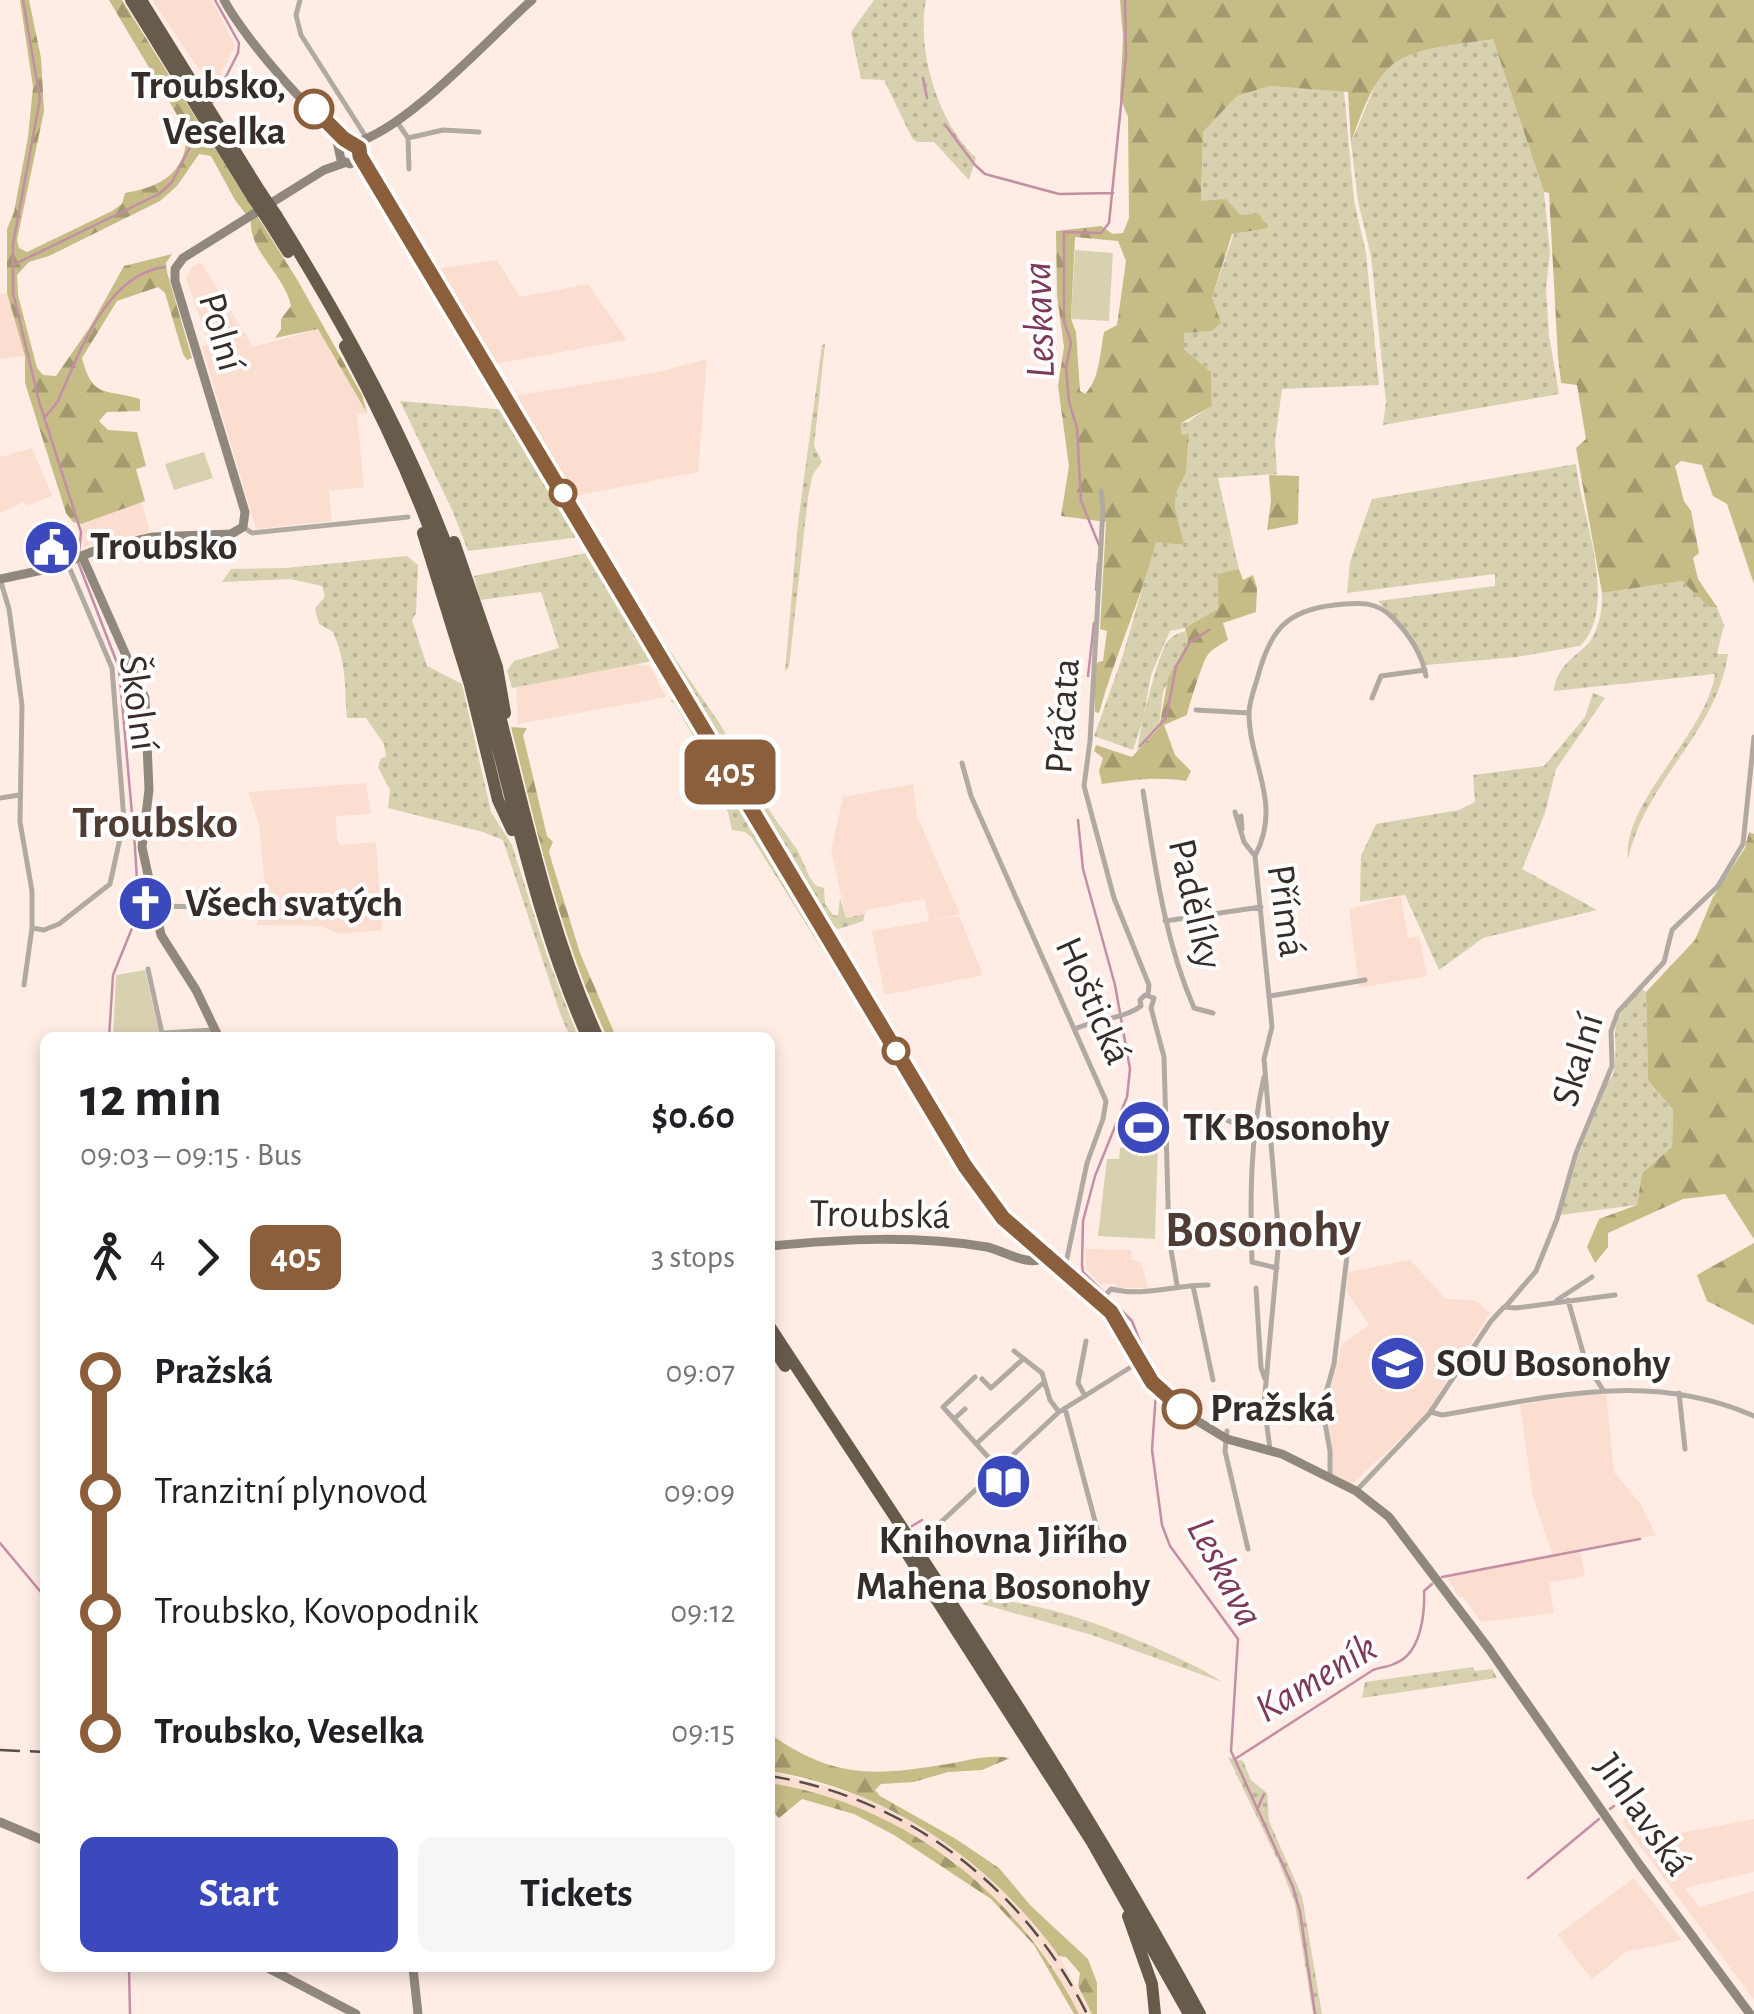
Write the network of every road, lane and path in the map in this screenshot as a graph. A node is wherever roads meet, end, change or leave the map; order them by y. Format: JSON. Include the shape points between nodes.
{"nodes":[{"id":1,"x":131,"y":0,"type":"edge"},
{"id":2,"x":141,"y":0,"type":"edge"},
{"id":3,"x":224,"y":0,"type":"edge"},
{"id":4,"x":300,"y":0,"type":"edge"},
{"id":5,"x":532,"y":0,"type":"edge"},
{"id":6,"x":397,"y":122,"type":"junction"},
{"id":7,"x":479,"y":132,"type":"dead end"},
{"id":8,"x":408,"y":138,"type":"junction"},
{"id":9,"x":369,"y":139,"type":"junction"},
{"id":10,"x":350,"y":152,"type":"junction"},
{"id":11,"x":409,"y":169,"type":"dead end"},
{"id":12,"x":257,"y":196,"type":"junction"},
{"id":13,"x":272,"y":218,"type":"junction"},
{"id":14,"x":1100,"y":491,"type":"dead end"},
{"id":15,"x":408,"y":517,"type":"dead end"},
{"id":16,"x":243,"y":528,"type":"junction"},
{"id":17,"x":76,"y":559,"type":"junction"},
{"id":18,"x":0,"y":579,"type":"edge"},
{"id":19,"x":1372,"y":698,"type":"dead end"},
{"id":20,"x":1196,"y":710,"type":"dead end"},
{"id":21,"x":1249,"y":713,"type":"junction"},
{"id":22,"x":1754,"y":737,"type":"edge"},
{"id":23,"x":962,"y":763,"type":"dead end"},
{"id":24,"x":1142,"y":791,"type":"dead end"},
{"id":25,"x":19,"y":796,"type":"junction"},
{"id":26,"x":0,"y":798,"type":"edge"},
{"id":27,"x":1238,"y":814,"type":"dead end"},
{"id":28,"x":133,"y":829,"type":"junction"},
{"id":29,"x":1255,"y":856,"type":"junction"},
{"id":30,"x":154,"y":906,"type":"junction"},
{"id":31,"x":189,"y":907,"type":"junction"},
{"id":32,"x":210,"y":907,"type":"dead end"},
{"id":33,"x":1262,"y":907,"type":"junction"},
{"id":34,"x":189,"y":916,"type":"dead end"},
{"id":35,"x":1164,"y":921,"type":"junction"},
{"id":36,"x":32,"y":928,"type":"junction"},
{"id":37,"x":148,"y":968,"type":"dead end"},
{"id":38,"x":1365,"y":980,"type":"dead end"},
{"id":39,"x":24,"y":985,"type":"dead end"},
{"id":40,"x":1148,"y":994,"type":"junction"},
{"id":41,"x":1270,"y":996,"type":"junction"},
{"id":42,"x":1142,"y":1006,"type":"junction"},
{"id":43,"x":1151,"y":1008,"type":"junction"},
{"id":44,"x":882,"y":1012,"type":"dead end"},
{"id":45,"x":1213,"y":1013,"type":"dead end"},
{"id":46,"x":1076,"y":1029,"type":"junction"},
{"id":47,"x":162,"y":1032,"type":"edge"},
{"id":48,"x":216,"y":1032,"type":"edge"},
{"id":49,"x":586,"y":1032,"type":"edge"},
{"id":50,"x":596,"y":1032,"type":"edge"},
{"id":51,"x":888,"y":1038,"type":"junction"},
{"id":52,"x":1265,"y":1074,"type":"junction"},
{"id":53,"x":1217,"y":1116,"type":"dead end"},
{"id":54,"x":1243,"y":1126,"type":"dead end"},
{"id":55,"x":1254,"y":1127,"type":"junction"},
{"id":56,"x":1271,"y":1128,"type":"junction"},
{"id":57,"x":775,"y":1246,"type":"edge"},
{"id":58,"x":1347,"y":1256,"type":"dead end"},
{"id":59,"x":1045,"y":1257,"type":"junction"},
{"id":60,"x":1277,"y":1268,"type":"junction"},
{"id":61,"x":1060,"y":1269,"type":"junction"},
{"id":62,"x":1592,"y":1277,"type":"dead end"},
{"id":63,"x":1176,"y":1285,"type":"junction"},
{"id":64,"x":1193,"y":1285,"type":"junction"},
{"id":65,"x":1208,"y":1286,"type":"dead end"},
{"id":66,"x":1256,"y":1288,"type":"dead end"},
{"id":67,"x":1615,"y":1295,"type":"dead end"},
{"id":68,"x":1104,"y":1297,"type":"junction"},
{"id":69,"x":1568,"y":1300,"type":"junction"},
{"id":70,"x":1257,"y":1302,"type":"junction"},
{"id":71,"x":1554,"y":1302,"type":"junction"},
{"id":72,"x":1273,"y":1304,"type":"junction"},
{"id":73,"x":1506,"y":1306,"type":"junction"},
{"id":74,"x":775,"y":1335,"type":"edge"},
{"id":75,"x":1086,"y":1341,"type":"dead end"},
{"id":76,"x":1260,"y":1346,"type":"junction"},
{"id":77,"x":1269,"y":1346,"type":"junction"},
{"id":78,"x":775,"y":1351,"type":"edge"},
{"id":79,"x":1014,"y":1351,"type":"dead end"},
{"id":80,"x":1022,"y":1360,"type":"junction"},
{"id":81,"x":1140,"y":1362,"type":"junction"},
{"id":82,"x":1213,"y":1380,"type":"dead end"},
{"id":83,"x":1044,"y":1382,"type":"junction"},
{"id":84,"x":1266,"y":1382,"type":"junction"},
{"id":85,"x":1602,"y":1390,"type":"junction"},
{"id":86,"x":1679,"y":1393,"type":"junction"},
{"id":87,"x":1085,"y":1396,"type":"junction"},
{"id":88,"x":965,"y":1409,"type":"dead end"},
{"id":89,"x":1062,"y":1410,"type":"junction"},
{"id":90,"x":1431,"y":1412,"type":"junction"},
{"id":91,"x":1754,"y":1416,"type":"edge"},
{"id":92,"x":954,"y":1419,"type":"junction"},
{"id":93,"x":1227,"y":1435,"type":"junction"},
{"id":94,"x":976,"y":1444,"type":"junction"},
{"id":95,"x":1685,"y":1449,"type":"dead end"},
{"id":96,"x":1270,"y":1450,"type":"junction"},
{"id":97,"x":998,"y":1468,"type":"junction"},
{"id":98,"x":1330,"y":1479,"type":"junction"},
{"id":99,"x":1356,"y":1491,"type":"junction"},
{"id":100,"x":940,"y":1523,"type":"dead end"},
{"id":101,"x":1248,"y":1549,"type":"dead end"},
{"id":102,"x":1104,"y":1554,"type":"dead end"},
{"id":103,"x":0,"y":1822,"type":"edge"},
{"id":104,"x":40,"y":1839,"type":"edge"},
{"id":105,"x":1092,"y":1842,"type":"junction"},
{"id":106,"x":276,"y":1972,"type":"edge"},
{"id":107,"x":413,"y":1972,"type":"edge"},
{"id":108,"x":356,"y":2014,"type":"edge"},
{"id":109,"x":418,"y":2014,"type":"edge"},
{"id":110,"x":1155,"y":2014,"type":"edge"},
{"id":111,"x":1188,"y":2014,"type":"edge"},
{"id":112,"x":1200,"y":2014,"type":"edge"},
{"id":113,"x":1750,"y":2014,"type":"edge"}],
"edges":[{"from":1,"to":12,"type":"highway"},
{"from":2,"to":12,"type":"highway"},
{"from":3,"to":10,"type":"main road","via":[[250,41]]},
{"from":4,"to":9,"type":"street","via":[[301,36]]},
{"from":5,"to":6,"type":"main road"},
{"from":6,"to":8,"type":"street"},
{"from":6,"to":9,"type":"main road"},
{"from":7,"to":8,"type":"street"},
{"from":8,"to":11,"type":"street"},
{"from":9,"to":10,"type":"main road","name":"Polní"},
{"from":10,"to":16,"type":"main road","name":"Polní","via":[[174,269],[245,512]]},
{"from":10,"to":51,"type":"main road","via":[[375,180]]},
{"from":12,"to":13,"type":"highway","bridge":true},
{"from":13,"to":49,"type":"highway","via":[[340,338],[437,546],[532,884]]},
{"from":13,"to":50,"type":"highway","via":[[363,362],[420,480],[468,604],[545,892]]},
{"from":14,"to":40,"type":"street","name":"Práčata","via":[[1084,786]]},
{"from":15,"to":16,"type":"street"},
{"from":16,"to":17,"type":"main road","via":[[153,537]]},
{"from":17,"to":18,"type":"main road"},
{"from":17,"to":28,"type":"street","name":"Školní","via":[[112,668]]},
{"from":17,"to":28,"type":"main road","via":[[145,698],[149,790]]},
{"from":18,"to":25,"type":"street","via":[[22,706]]},
{"from":19,"to":21,"type":"street","via":[[1380,676],[1426,673],[1404,631],[1368,603],[1309,608],[1287,621],[1265,648]]},
{"from":20,"to":21,"type":"street"},
{"from":21,"to":29,"type":"street","via":[[1267,805]]},
{"from":22,"to":73,"type":"street","name":"Skalní","via":[[1743,844],[1718,886],[1672,930],[1664,962],[1618,1012],[1612,1066],[1557,1219],[1536,1271]]},
{"from":23,"to":46,"type":"street","name":"Hoštická"},
{"from":24,"to":35,"type":"street","name":"Padělíky"},
{"from":25,"to":26,"type":"street"},
{"from":25,"to":36,"type":"street"},
{"from":27,"to":29,"type":"street","name":"Přímá"},
{"from":28,"to":30,"type":"main road"},
{"from":28,"to":36,"type":"street","name":"Školní","via":[[110,884],[59,924]]},
{"from":29,"to":33,"type":"street","name":"Přímá"},
{"from":30,"to":31,"type":"street"},
{"from":30,"to":48,"type":"main road","via":[[167,948]]},
{"from":31,"to":32,"type":"street"},
{"from":31,"to":34,"type":"street"},
{"from":33,"to":35,"type":"street"},
{"from":33,"to":41,"type":"street","name":"Přímá"},
{"from":35,"to":45,"type":"street","name":"Padělíky","via":[[1194,1008]]},
{"from":36,"to":39,"type":"street"},
{"from":37,"to":47,"type":"street"},
{"from":38,"to":41,"type":"street"},
{"from":40,"to":42,"type":"street"},
{"from":40,"to":43,"type":"street"},
{"from":41,"to":52,"type":"street","name":"Přímá"},
{"from":42,"to":43,"type":"street"},
{"from":42,"to":46,"type":"street"},
{"from":43,"to":63,"type":"street","via":[[1164,1058]]},
{"from":44,"to":51,"type":"street"},
{"from":46,"to":61,"type":"street","name":"Hoštická","via":[[1106,1110]]},
{"from":51,"to":59,"type":"main road","via":[[986,1196]]},
{"from":52,"to":55,"type":"street"},
{"from":52,"to":56,"type":"street"},
{"from":53,"to":54,"type":"street"},
{"from":55,"to":56,"type":"street"},
{"from":55,"to":60,"type":"street","via":[[1252,1262]]},
{"from":56,"to":60,"type":"street"},
{"from":57,"to":59,"type":"main road","name":"Troubská","via":[[919,1240],[987,1248],[1032,1262]]},
{"from":58,"to":98,"type":"street","via":[[1322,1407]]},
{"from":59,"to":61,"type":"main road"},
{"from":60,"to":72,"type":"street"},
{"from":61,"to":68,"type":"main road"},
{"from":62,"to":71,"type":"street"},
{"from":63,"to":64,"type":"street"},
{"from":63,"to":68,"type":"street","via":[[1132,1294],[1111,1289]]},
{"from":64,"to":65,"type":"street"},
{"from":64,"to":82,"type":"street"},
{"from":66,"to":70,"type":"street"},
{"from":67,"to":69,"type":"street"},
{"from":68,"to":81,"type":"main road"},
{"from":69,"to":71,"type":"street"},
{"from":69,"to":85,"type":"street","via":[[1586,1363]]},
{"from":70,"to":72,"type":"street"},
{"from":70,"to":76,"type":"street"},
{"from":71,"to":73,"type":"street"},
{"from":72,"to":77,"type":"street"},
{"from":73,"to":90,"type":"street","name":"Skalní"},
{"from":74,"to":112,"type":"highway","via":[[1070,1786]]},
{"from":75,"to":87,"type":"street","via":[[1078,1384]]},
{"from":76,"to":77,"type":"street"},
{"from":76,"to":84,"type":"street"},
{"from":77,"to":84,"type":"street"},
{"from":78,"to":105,"type":"highway"},
{"from":79,"to":80,"type":"street"},
{"from":80,"to":83,"type":"street","via":[[1037,1367]]},
{"from":80,"to":92,"type":"street","via":[[991,1388],[979,1378],[943,1406]]},
{"from":81,"to":87,"type":"street"},
{"from":81,"to":93,"type":"main road","via":[[1163,1394]]},
{"from":83,"to":89,"type":"street"},
{"from":83,"to":94,"type":"street"},
{"from":84,"to":96,"type":"street"},
{"from":85,"to":86,"type":"street"},
{"from":85,"to":90,"type":"street"},
{"from":86,"to":91,"type":"street","via":[[1716,1399]]},
{"from":86,"to":95,"type":"street"},
{"from":87,"to":89,"type":"street"},
{"from":88,"to":92,"type":"street"},
{"from":89,"to":97,"type":"street"},
{"from":89,"to":102,"type":"street"},
{"from":90,"to":99,"type":"street","name":"Skalní"},
{"from":92,"to":94,"type":"street"},
{"from":93,"to":96,"type":"main road"},
{"from":93,"to":101,"type":"street"},
{"from":94,"to":97,"type":"street"},
{"from":96,"to":98,"type":"main road"},
{"from":97,"to":100,"type":"street"},
{"from":98,"to":99,"type":"main road"},
{"from":99,"to":113,"type":"main road","name":"Jihlavská","via":[[1404,1534]]},
{"from":103,"to":104,"type":"main road"},
{"from":105,"to":110,"type":"highway","via":[[1141,1950]]},
{"from":105,"to":111,"type":"highway"},
{"from":106,"to":108,"type":"main road"},
{"from":107,"to":109,"type":"main road"}]}
